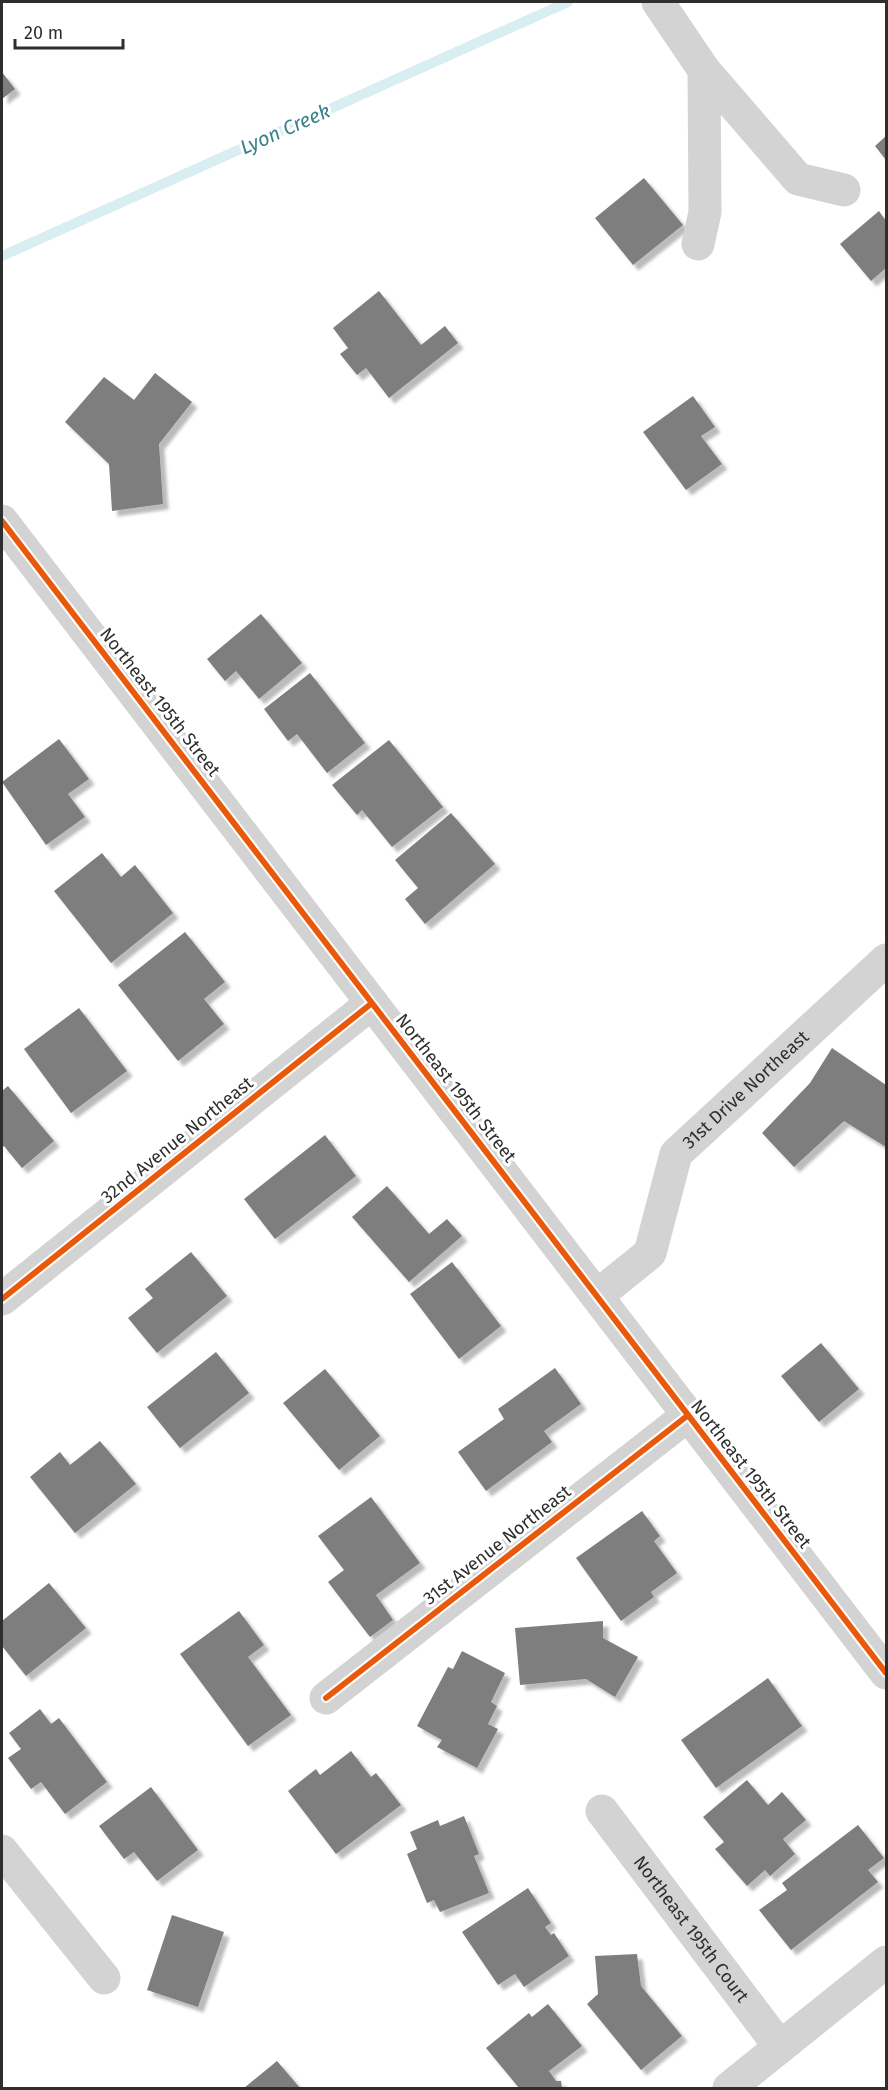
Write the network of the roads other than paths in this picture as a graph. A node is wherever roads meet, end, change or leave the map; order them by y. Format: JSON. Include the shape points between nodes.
{"nodes":[{"id":1,"x":658,"y":2,"type":"edge"},
{"id":2,"x":704,"y":70,"type":"junction"},
{"id":3,"x":844,"y":190,"type":"dead end"},
{"id":4,"x":698,"y":244,"type":"dead end"},
{"id":5,"x":2,"y":521,"type":"edge"},
{"id":6,"x":886,"y":960,"type":"edge"},
{"id":7,"x":372,"y":1004,"type":"junction"},
{"id":8,"x":598,"y":1295,"type":"junction"},
{"id":9,"x":2,"y":1299,"type":"edge"},
{"id":10,"x":687,"y":1416,"type":"junction"},
{"id":11,"x":886,"y":1674,"type":"edge"},
{"id":12,"x":326,"y":1698,"type":"dead end"},
{"id":13,"x":602,"y":1811,"type":"dead end"},
{"id":14,"x":2,"y":1851,"type":"edge"},
{"id":15,"x":886,"y":1962,"type":"edge"},
{"id":16,"x":104,"y":1978,"type":"dead end"},
{"id":17,"x":780,"y":2047,"type":"junction"},
{"id":18,"x":729,"y":2088,"type":"edge"}],
"edges":[{"from":1,"to":2,"type":"street"},
{"from":2,"to":3,"type":"street","via":[[798,179]]},
{"from":2,"to":4,"type":"street","via":[[705,212]]},
{"from":5,"to":7,"type":"street","name":"Northeast 195th Street"},
{"from":6,"to":8,"type":"street","name":"31st Drive Northeast","via":[[676,1154],[650,1253]]},
{"from":7,"to":8,"type":"street","name":"Northeast 195th Street"},
{"from":7,"to":9,"type":"street","name":"32nd Avenue Northeast"},
{"from":8,"to":10,"type":"street","name":"Northeast 195th Street"},
{"from":10,"to":11,"type":"street","name":"Northeast 195th Street"},
{"from":10,"to":12,"type":"street","name":"31st Avenue Northeast"},
{"from":13,"to":17,"type":"street","name":"Northeast 195th Court"},
{"from":14,"to":16,"type":"street"},
{"from":15,"to":17,"type":"street"},
{"from":17,"to":18,"type":"street"}]}
